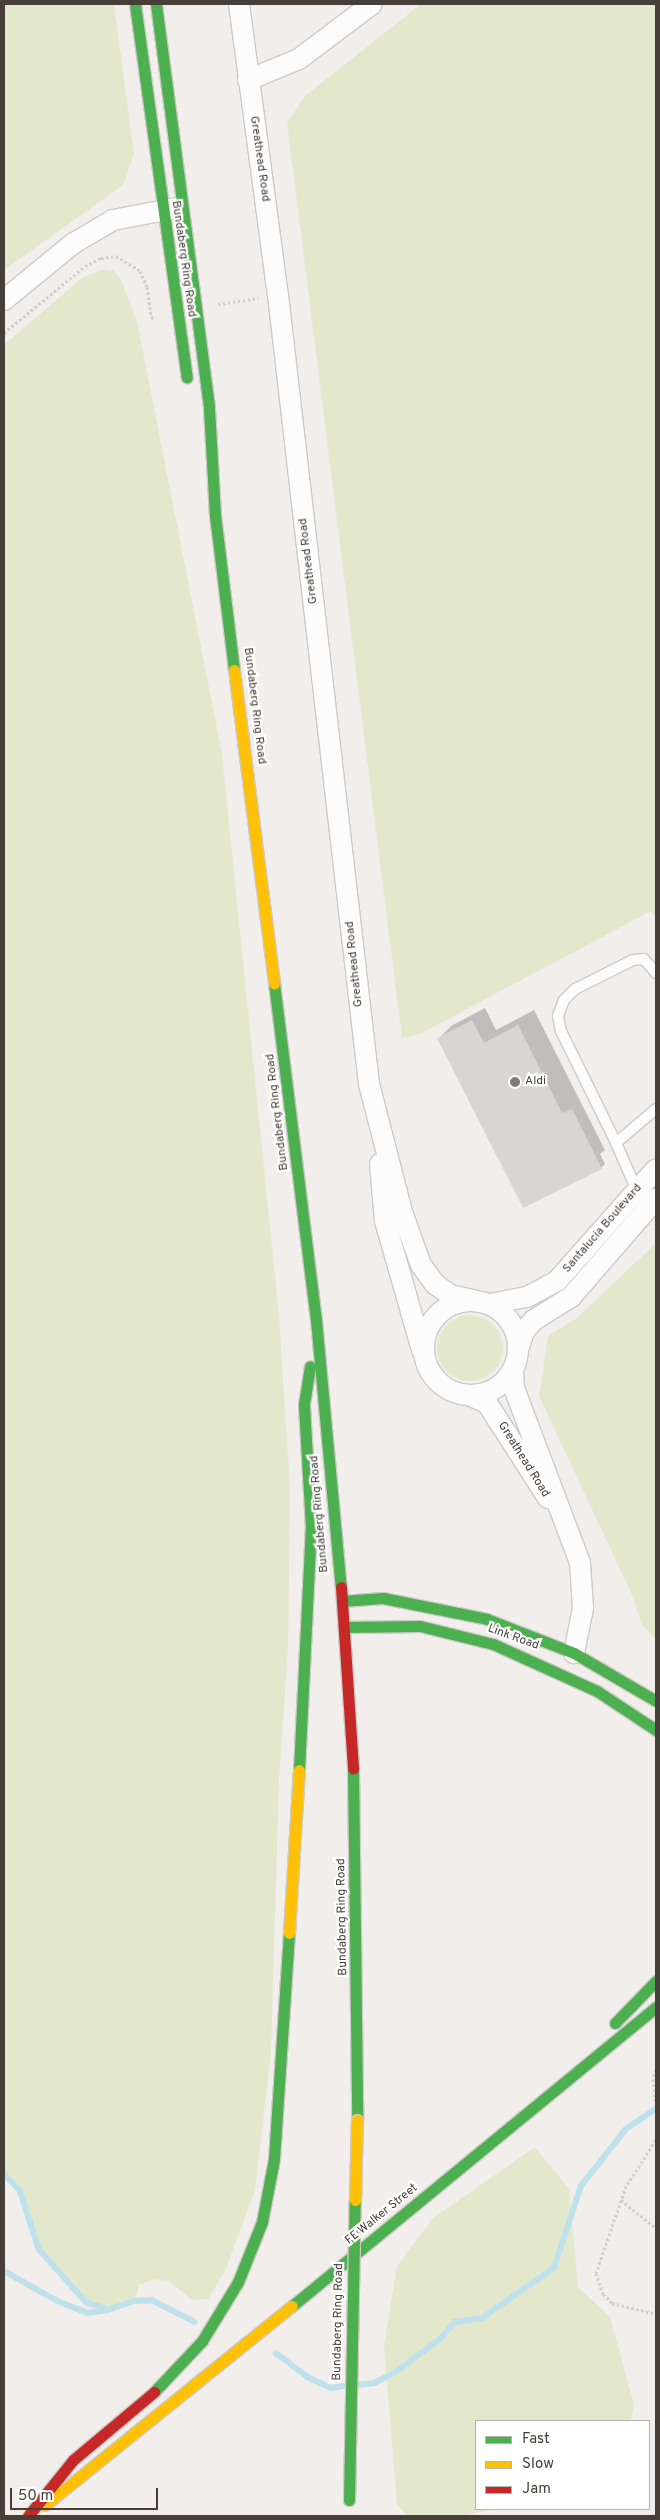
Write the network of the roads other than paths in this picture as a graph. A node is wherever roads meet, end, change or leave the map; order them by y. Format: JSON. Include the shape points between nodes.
{"nodes":[{"id":1,"x":136,"y":4,"type":"edge"},
{"id":2,"x":156,"y":4,"type":"edge"},
{"id":3,"x":239,"y":4,"type":"edge"},
{"id":4,"x":372,"y":4,"type":"edge"},
{"id":5,"x":248,"y":80,"type":"junction"},
{"id":6,"x":183,"y":206,"type":"junction"},
{"id":7,"x":162,"y":210,"type":"junction"},
{"id":8,"x":4,"y":300,"type":"edge"},
{"id":9,"x":189,"y":391,"type":"dead end"},
{"id":10,"x":198,"y":440,"type":"dead end"},
{"id":11,"x":216,"y":515,"type":"junction"},
{"id":12,"x":656,"y":973,"type":"edge"},
{"id":13,"x":656,"y":1109,"type":"edge"},
{"id":14,"x":376,"y":1119,"type":"junction"},
{"id":15,"x":616,"y":1143,"type":"junction"},
{"id":16,"x":656,"y":1169,"type":"edge"},
{"id":17,"x":636,"y":1189,"type":"junction"},
{"id":18,"x":650,"y":1205,"type":"edge"},
{"id":19,"x":482,"y":1302,"type":"junction"},
{"id":20,"x":316,"y":1320,"type":"junction"},
{"id":21,"x":518,"y":1350,"type":"junction"},
{"id":22,"x":428,"y":1368,"type":"junction"},
{"id":23,"x":513,"y":1370,"type":"junction"},
{"id":24,"x":469,"y":1395,"type":"junction"},
{"id":25,"x":570,"y":1534,"type":"junction"},
{"id":26,"x":342,"y":1601,"type":"junction"},
{"id":27,"x":344,"y":1627,"type":"junction"},
{"id":28,"x":574,"y":1653,"type":"junction"},
{"id":29,"x":564,"y":1673,"type":"junction"},
{"id":30,"x":656,"y":1701,"type":"edge"},
{"id":31,"x":656,"y":1730,"type":"edge"},
{"id":32,"x":656,"y":1981,"type":"edge"},
{"id":33,"x":656,"y":2007,"type":"edge"},
{"id":34,"x":551,"y":2094,"type":"junction"},
{"id":35,"x":29,"y":2516,"type":"edge"},
{"id":36,"x":349,"y":2516,"type":"edge"}],
"edges":[{"from":1,"to":7,"type":"main road","name":"Bundaberg Ring Road"},
{"from":2,"to":6,"type":"main road","name":"Bundaberg Ring Road"},
{"from":3,"to":5,"type":"street","name":"Greathead Road"},
{"from":4,"to":5,"type":"street","via":[[299,59]]},
{"from":5,"to":14,"type":"street","name":"Greathead Road","via":[[278,295],[369,1084]]},
{"from":6,"to":7,"type":"street"},
{"from":6,"to":11,"type":"main road","name":"Bundaberg Ring Road","via":[[209,408]]},
{"from":7,"to":8,"type":"street","via":[[113,220],[74,243]]},
{"from":7,"to":9,"type":"main road","name":"Bundaberg Ring Road"},
{"from":10,"to":11,"type":"main road","name":"Bundaberg Ring Road"},
{"from":11,"to":20,"type":"main road","name":"Bundaberg Ring Road"},
{"from":12,"to":15,"type":"lane","via":[[644,959],[633,960],[575,989],[560,1008],[561,1031]]},
{"from":13,"to":15,"type":"lane"},
{"from":14,"to":19,"type":"street","name":"Greathead Road","via":[[421,1265],[435,1284],[450,1295]]},
{"from":14,"to":22,"type":"street","name":"Greathead Road","via":[[385,1221]]},
{"from":15,"to":17,"type":"lane"},
{"from":16,"to":17,"type":"street","name":"Santalucia Boulevard"},
{"from":17,"to":18,"type":"lane"},
{"from":17,"to":19,"type":"street","name":"Santalucia Boulevard","via":[[557,1281],[527,1297]]},
{"from":18,"to":21,"type":"street","name":"Santalucia Boulevard","via":[[571,1297],[534,1320],[524,1331]]},
{"from":19,"to":21,"type":"street","name":"Greathead Road","via":[[511,1323]]},
{"from":19,"to":22,"type":"street","name":"Greathead Road","via":[[457,1302],[442,1309],[431,1321],[424,1336],[423,1353]]},
{"from":20,"to":26,"type":"main road","name":"Bundaberg Ring Road"},
{"from":20,"to":35,"type":"main road","via":[[304,1404],[311,1527],[308,1637],[278,2105],[267,2199],[242,2275],[202,2341],[145,2402],[73,2460]]},
{"from":21,"to":23,"type":"street","name":"Greathead Road"},
{"from":22,"to":24,"type":"street","name":"Greathead Road","via":[[445,1388]]},
{"from":23,"to":24,"type":"street","name":"Greathead Road","via":[[494,1389]]},
{"from":23,"to":25,"type":"street","name":"Greathead Road","via":[[514,1388]]},
{"from":24,"to":25,"type":"street","name":"Greathead Road","via":[[487,1403]]},
{"from":25,"to":28,"type":"street","name":"Greathead Road","via":[[583,1582],[583,1608]]},
{"from":26,"to":27,"type":"main road","name":"Bundaberg Ring Road"},
{"from":26,"to":28,"type":"main road","name":"Link Road","via":[[383,1598],[449,1608],[519,1630]]},
{"from":27,"to":29,"type":"main road","name":"Link Road","via":[[391,1625],[435,1629],[493,1644]]},
{"from":27,"to":36,"type":"main road","name":"Bundaberg Ring Road","bridge":true,"via":[[354,1786],[358,1993]]},
{"from":28,"to":29,"type":"main road"},
{"from":28,"to":30,"type":"main road","name":"Link Road"},
{"from":29,"to":31,"type":"main road","name":"Link Road","via":[[630,1710]]},
{"from":32,"to":34,"type":"main road"},
{"from":33,"to":34,"type":"main road","name":"FE Walker Street"},
{"from":34,"to":35,"type":"main road","name":"FE Walker Street"}]}
